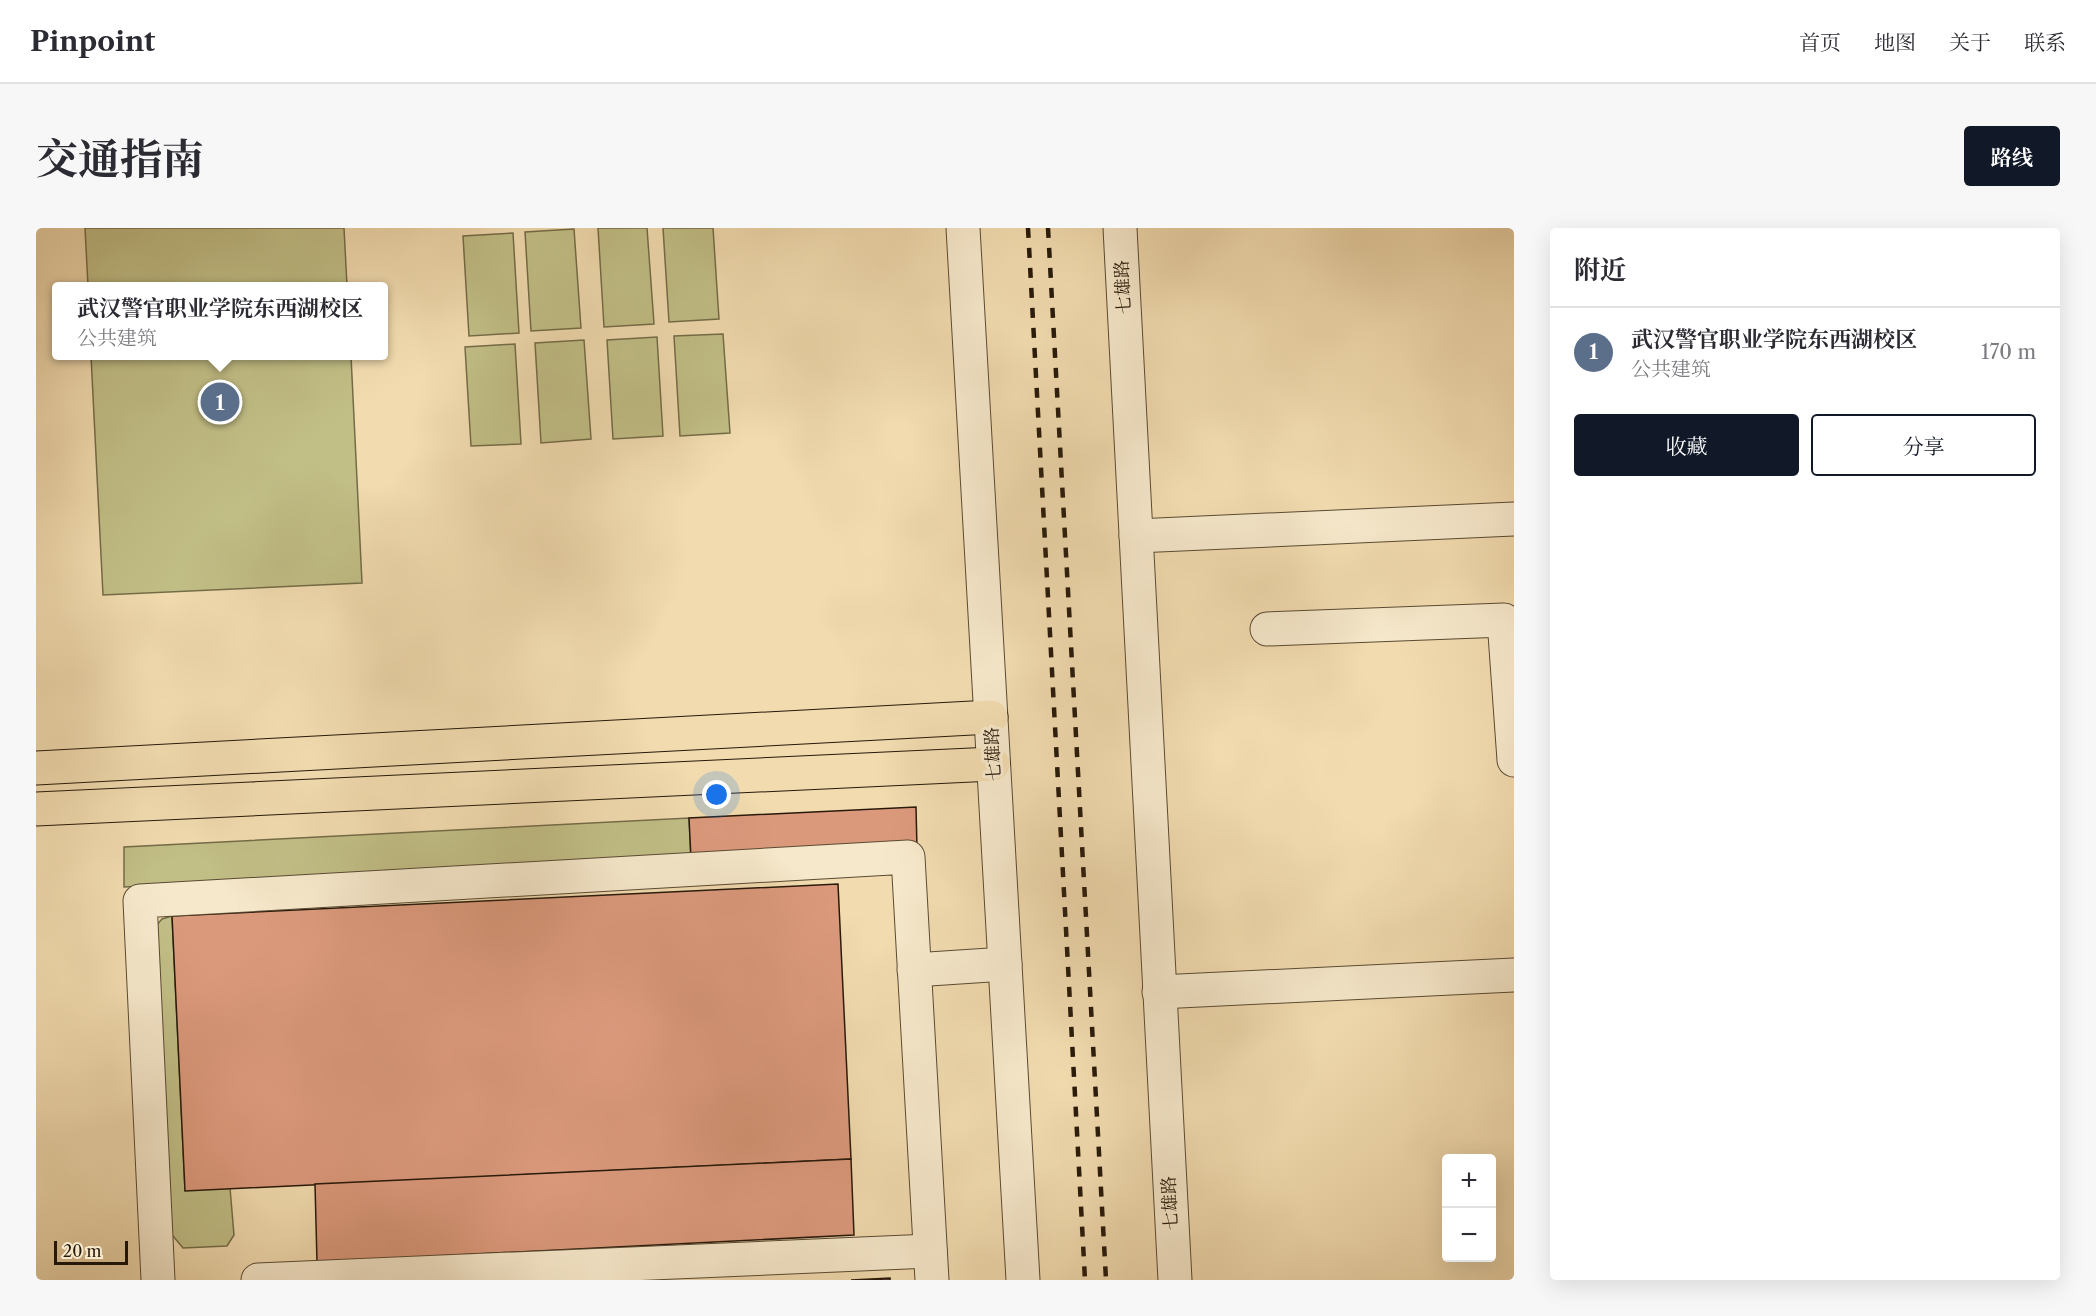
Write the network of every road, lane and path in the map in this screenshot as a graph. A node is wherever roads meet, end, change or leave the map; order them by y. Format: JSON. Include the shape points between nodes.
{"nodes":[{"id":1,"x":963,"y":228,"type":"edge"},
{"id":2,"x":1120,"y":228,"type":"edge"},
{"id":3,"x":1514,"y":519,"type":"edge"},
{"id":4,"x":1136,"y":536,"type":"junction"},
{"id":5,"x":1509,"y":620,"type":"edge"},
{"id":6,"x":1267,"y":629,"type":"dead end"},
{"id":7,"x":991,"y":717,"type":"junction"},
{"id":8,"x":1514,"y":760,"type":"edge"},
{"id":9,"x":993,"y":764,"type":"junction"},
{"id":10,"x":36,"y":768,"type":"edge"},
{"id":11,"x":36,"y":809,"type":"edge"},
{"id":12,"x":1005,"y":964,"type":"junction"},
{"id":13,"x":914,"y":970,"type":"junction"},
{"id":14,"x":1514,"y":975,"type":"edge"},
{"id":15,"x":1159,"y":992,"type":"junction"},
{"id":16,"x":931,"y":1265,"type":"edge"},
{"id":17,"x":305,"y":1279,"type":"edge"},
{"id":18,"x":158,"y":1280,"type":"edge"},
{"id":19,"x":258,"y":1280,"type":"edge"},
{"id":20,"x":1023,"y":1280,"type":"edge"},
{"id":21,"x":1175,"y":1280,"type":"edge"}],
"edges":[{"from":1,"to":7,"type":"street","name":"七雄路"},
{"from":2,"to":4,"type":"street","name":"七雄路"},
{"from":3,"to":4,"type":"street"},
{"from":4,"to":15,"type":"street","name":"七雄路"},
{"from":5,"to":6,"type":"street"},
{"from":5,"to":8,"type":"street"},
{"from":7,"to":9,"type":"street","name":"七雄路"},
{"from":7,"to":10,"type":"main road"},
{"from":9,"to":11,"type":"main road"},
{"from":9,"to":12,"type":"street","name":"七雄路"},
{"from":12,"to":13,"type":"street"},
{"from":12,"to":20,"type":"street","name":"七雄路"},
{"from":13,"to":16,"type":"street"},
{"from":13,"to":18,"type":"street","via":[[908,857],[140,901]]},
{"from":14,"to":15,"type":"street"},
{"from":15,"to":21,"type":"street","name":"七雄路"},
{"from":16,"to":17,"type":"street"},
{"from":17,"to":19,"type":"street"}]}
